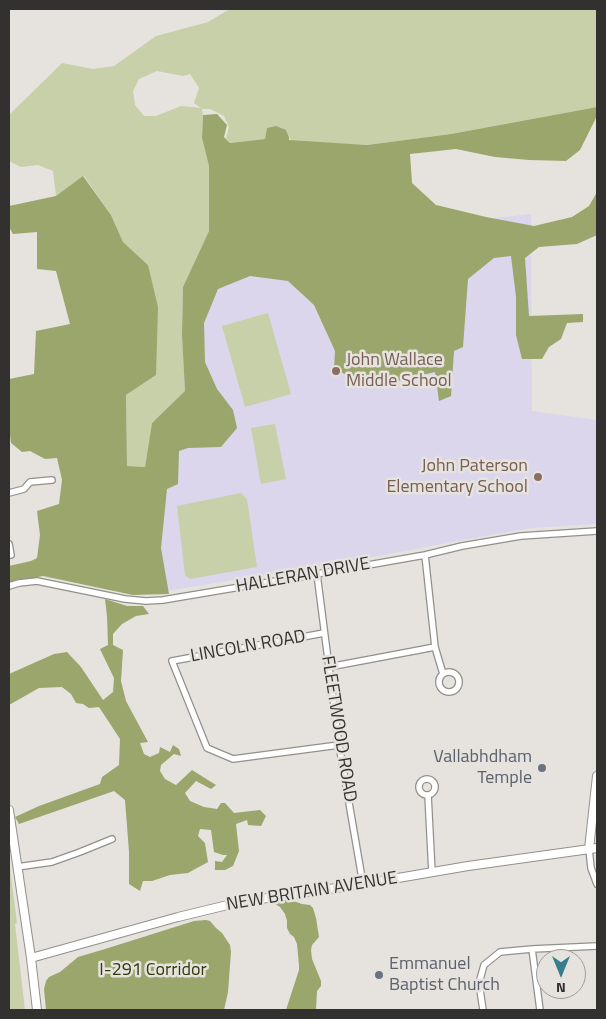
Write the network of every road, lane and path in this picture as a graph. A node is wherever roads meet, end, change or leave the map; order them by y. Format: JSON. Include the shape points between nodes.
{"nodes":[{"id":1,"x":52,"y":480,"type":"dead end"},
{"id":2,"x":9,"y":493,"type":"edge"},
{"id":3,"x":597,"y":531,"type":"edge"},
{"id":4,"x":9,"y":544,"type":"edge"},
{"id":5,"x":11,"y":555,"type":"dead end"},
{"id":6,"x":425,"y":555,"type":"junction"},
{"id":7,"x":317,"y":574,"type":"junction"},
{"id":8,"x":9,"y":586,"type":"edge"},
{"id":9,"x":324,"y":633,"type":"junction"},
{"id":10,"x":435,"y":647,"type":"junction"},
{"id":11,"x":329,"y":667,"type":"junction"},
{"id":12,"x":443,"y":674,"type":"dead end"},
{"id":13,"x":339,"y":745,"type":"junction"},
{"id":14,"x":597,"y":776,"type":"edge"},
{"id":15,"x":428,"y":795,"type":"dead end"},
{"id":16,"x":9,"y":810,"type":"edge"},
{"id":17,"x":112,"y":839,"type":"dead end"},
{"id":18,"x":593,"y":848,"type":"edge"},
{"id":19,"x":17,"y":867,"type":"junction"},
{"id":20,"x":432,"y":872,"type":"junction"},
{"id":21,"x":363,"y":884,"type":"junction"},
{"id":22,"x":597,"y":884,"type":"edge"},
{"id":23,"x":597,"y":946,"type":"edge"},
{"id":24,"x":532,"y":949,"type":"junction"},
{"id":25,"x":31,"y":958,"type":"junction"},
{"id":26,"x":37,"y":1010,"type":"edge"},
{"id":27,"x":483,"y":1010,"type":"edge"},
{"id":28,"x":540,"y":1010,"type":"edge"}],
"edges":[{"from":1,"to":2,"type":"street","via":[[30,482],[24,489]]},
{"from":3,"to":6,"type":"street","name":"HALLERAN DRIVE","via":[[523,536]]},
{"from":4,"to":5,"type":"street"},
{"from":6,"to":7,"type":"street","name":"HALLERAN DRIVE"},
{"from":6,"to":10,"type":"street"},
{"from":7,"to":8,"type":"street","name":"HALLERAN DRIVE","via":[[155,600],[125,599],[37,581]]},
{"from":7,"to":9,"type":"street","name":"FLEETWOOD ROAD"},
{"from":9,"to":11,"type":"street","name":"FLEETWOOD ROAD"},
{"from":9,"to":13,"type":"street","name":"LINCOLN ROAD","via":[[172,661],[207,748],[234,759]]},
{"from":10,"to":11,"type":"street"},
{"from":10,"to":12,"type":"street"},
{"from":11,"to":13,"type":"street","name":"FLEETWOOD ROAD"},
{"from":13,"to":21,"type":"street","name":"FLEETWOOD ROAD"},
{"from":14,"to":18,"type":"main road"},
{"from":15,"to":20,"type":"street"},
{"from":16,"to":19,"type":"main road"},
{"from":17,"to":19,"type":"street","via":[[52,862]]},
{"from":18,"to":20,"type":"main road","name":"NEW BRITAIN AVENUE"},
{"from":18,"to":22,"type":"street","via":[[591,868]]},
{"from":19,"to":25,"type":"main road"},
{"from":20,"to":21,"type":"main road","name":"NEW BRITAIN AVENUE"},
{"from":21,"to":25,"type":"main road","name":"NEW BRITAIN AVENUE","via":[[212,908]]},
{"from":23,"to":24,"type":"street"},
{"from":24,"to":27,"type":"street","via":[[500,952],[484,965],[478,983]]},
{"from":24,"to":28,"type":"street"},
{"from":25,"to":26,"type":"main road"}]}
